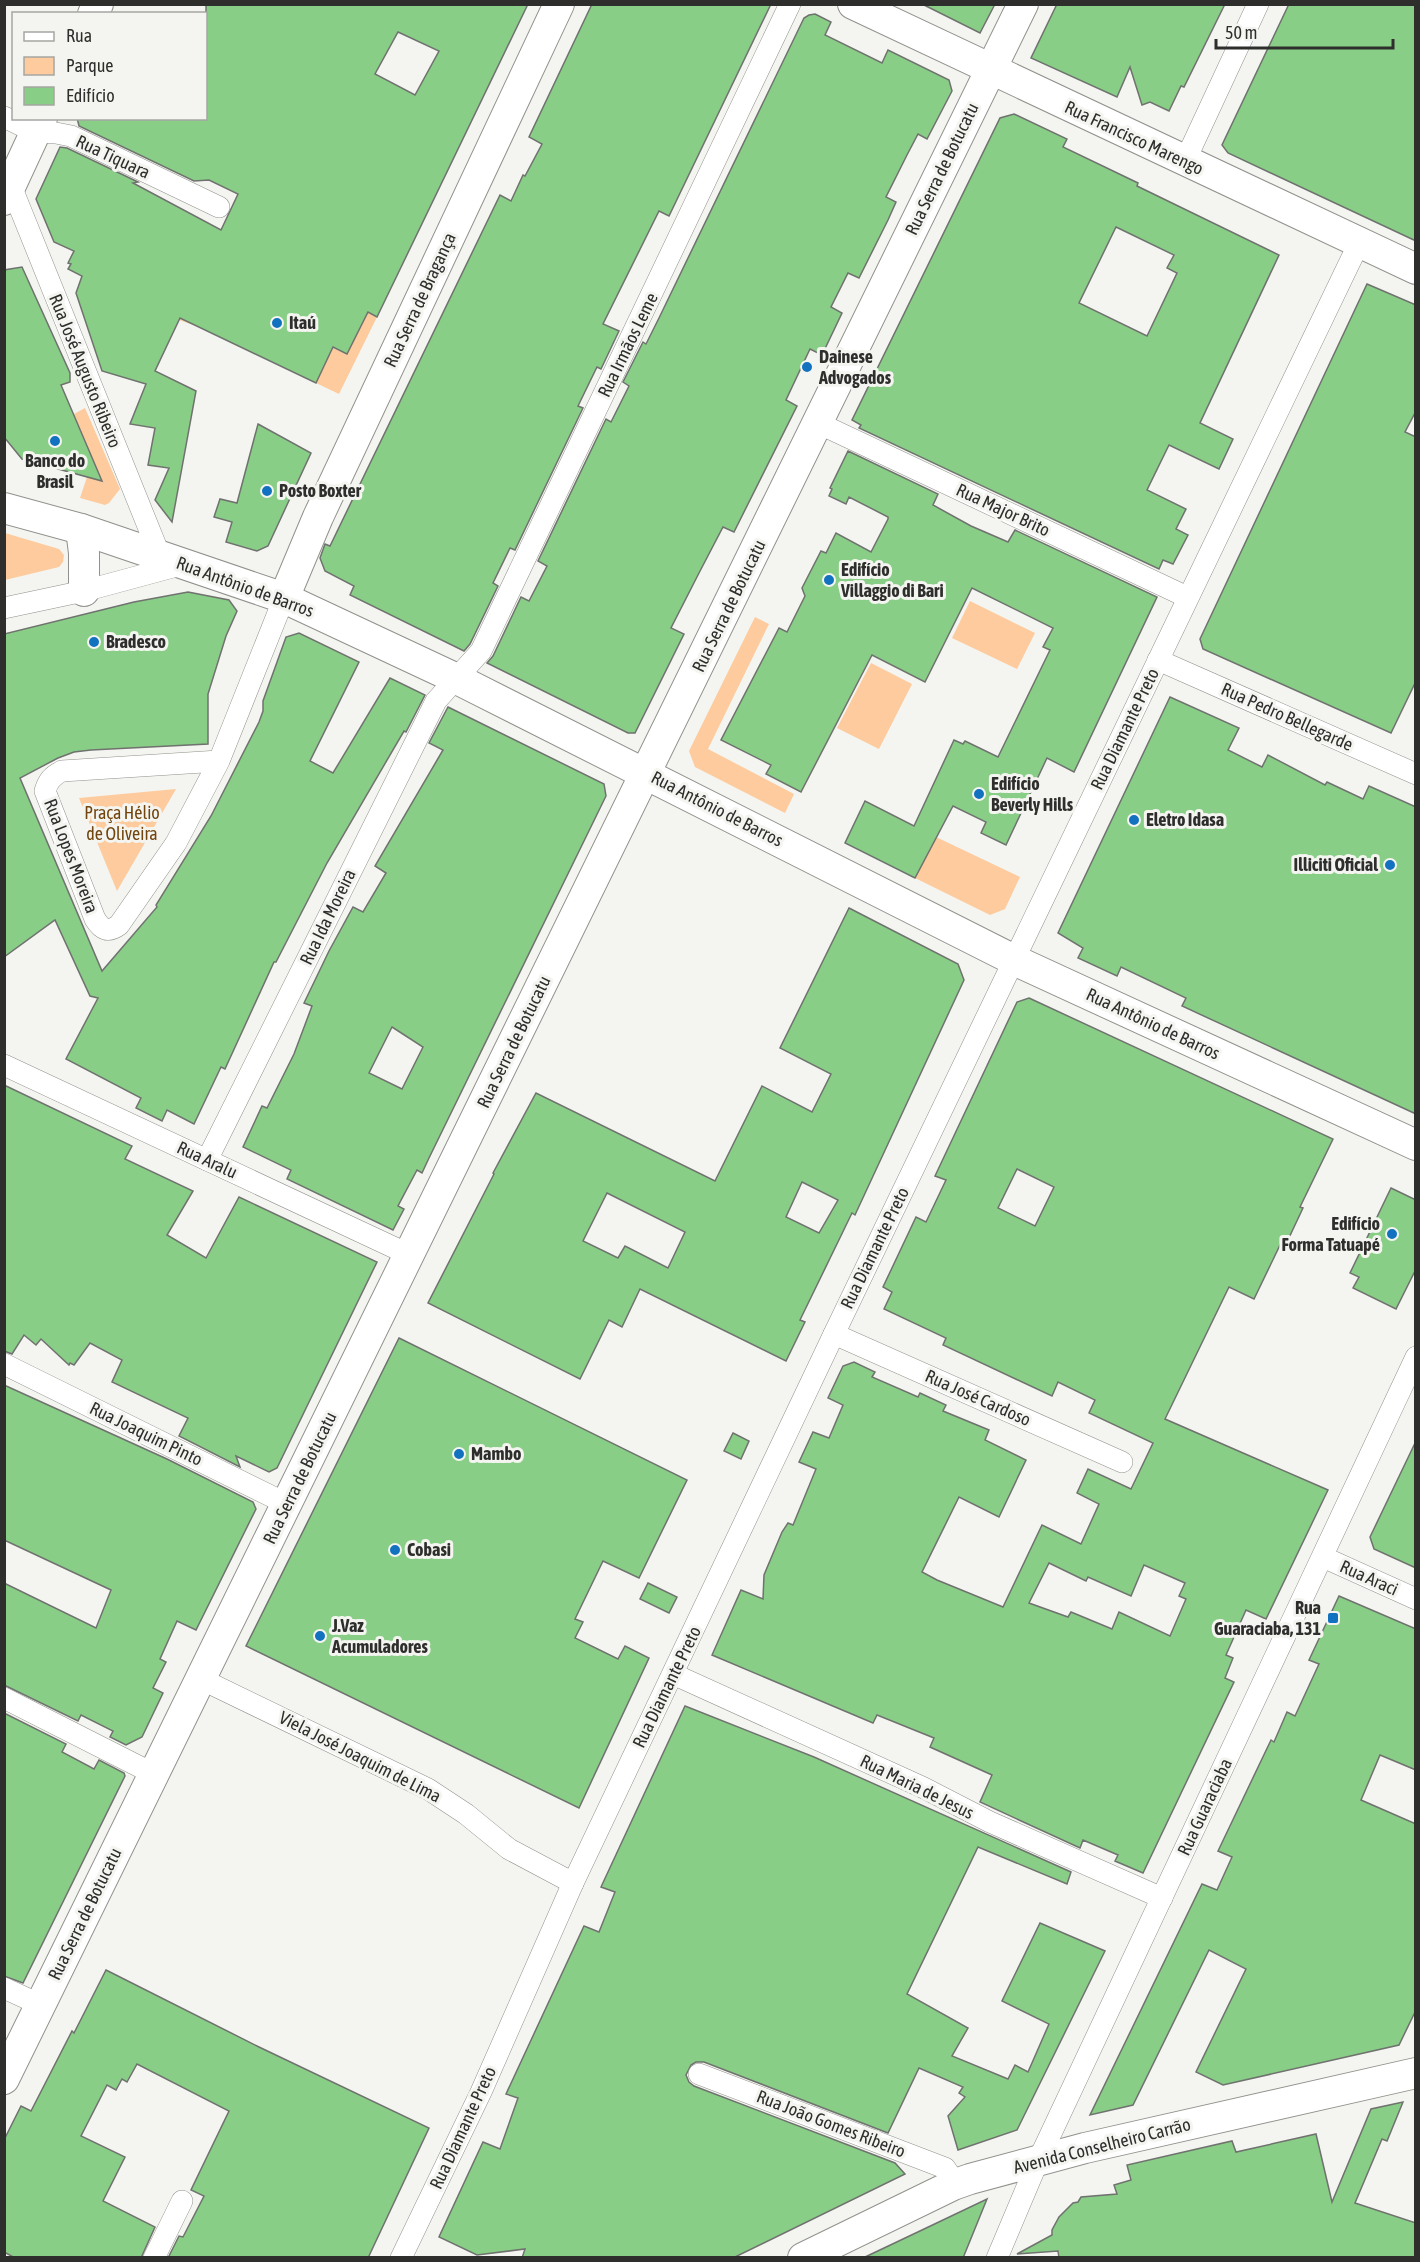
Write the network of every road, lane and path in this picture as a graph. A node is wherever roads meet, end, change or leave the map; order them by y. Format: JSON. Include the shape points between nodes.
{"nodes":[{"id":1,"x":559,"y":4,"type":"edge"},
{"id":2,"x":790,"y":4,"type":"edge"},
{"id":3,"x":853,"y":4,"type":"edge"},
{"id":4,"x":1023,"y":4,"type":"edge"},
{"id":5,"x":1258,"y":4,"type":"edge"},
{"id":6,"x":991,"y":71,"type":"junction"},
{"id":7,"x":17,"y":120,"type":"edge"},
{"id":8,"x":38,"y":125,"type":"edge"},
{"id":9,"x":1185,"y":161,"type":"junction"},
{"id":10,"x":8,"y":193,"type":"edge"},
{"id":11,"x":219,"y":207,"type":"dead end"},
{"id":12,"x":1359,"y":243,"type":"junction"},
{"id":13,"x":1416,"y":269,"type":"edge"},
{"id":14,"x":818,"y":423,"type":"junction"},
{"id":15,"x":4,"y":508,"type":"edge"},
{"id":16,"x":81,"y":529,"type":"junction"},
{"id":17,"x":172,"y":560,"type":"junction"},
{"id":18,"x":84,"y":591,"type":"junction"},
{"id":19,"x":1187,"y":597,"type":"junction"},
{"id":20,"x":284,"y":598,"type":"junction"},
{"id":21,"x":4,"y":608,"type":"edge"},
{"id":22,"x":1158,"y":660,"type":"junction"},
{"id":23,"x":455,"y":678,"type":"junction"},
{"id":24,"x":219,"y":760,"type":"junction"},
{"id":25,"x":647,"y":773,"type":"junction"},
{"id":26,"x":1416,"y":774,"type":"edge"},
{"id":27,"x":1014,"y":960,"type":"junction"},
{"id":28,"x":4,"y":1065,"type":"edge"},
{"id":29,"x":1416,"y":1145,"type":"edge"},
{"id":30,"x":207,"y":1160,"type":"junction"},
{"id":31,"x":410,"y":1255,"type":"junction"},
{"id":32,"x":834,"y":1334,"type":"junction"},
{"id":33,"x":1416,"y":1357,"type":"edge"},
{"id":34,"x":4,"y":1364,"type":"edge"},
{"id":35,"x":1122,"y":1462,"type":"dead end"},
{"id":36,"x":287,"y":1504,"type":"junction"},
{"id":37,"x":1323,"y":1557,"type":"junction"},
{"id":38,"x":1416,"y":1599,"type":"edge"},
{"id":39,"x":673,"y":1674,"type":"junction"},
{"id":40,"x":201,"y":1679,"type":"junction"},
{"id":41,"x":4,"y":1698,"type":"edge"},
{"id":42,"x":154,"y":1774,"type":"junction"},
{"id":43,"x":573,"y":1883,"type":"junction"},
{"id":44,"x":1162,"y":1898,"type":"junction"},
{"id":45,"x":4,"y":1988,"type":"edge"},
{"id":46,"x":41,"y":2005,"type":"junction"},
{"id":47,"x":1416,"y":2073,"type":"edge"},
{"id":48,"x":699,"y":2074,"type":"dead end"},
{"id":49,"x":4,"y":2079,"type":"edge"},
{"id":50,"x":1038,"y":2161,"type":"junction"},
{"id":51,"x":956,"y":2184,"type":"junction"},
{"id":52,"x":182,"y":2201,"type":"dead end"},
{"id":53,"x":154,"y":2258,"type":"edge"},
{"id":54,"x":401,"y":2258,"type":"edge"},
{"id":55,"x":803,"y":2258,"type":"edge"},
{"id":56,"x":997,"y":2258,"type":"edge"}],
"edges":[{"from":1,"to":20,"type":"street","name":"Rua Serra de Bragança","via":[[318,517]]},
{"from":2,"to":23,"type":"street","name":"Rua Irmãos Leme","via":[[481,651]]},
{"from":3,"to":6,"type":"street","name":"Rua Francisco Marengo"},
{"from":4,"to":6,"type":"street","name":"Rua Serra de Botucatu"},
{"from":5,"to":9,"type":"street"},
{"from":6,"to":9,"type":"street","name":"Rua Francisco Marengo"},
{"from":6,"to":14,"type":"street","name":"Rua Serra de Botucatu"},
{"from":7,"to":8,"type":"street","name":"Rua Tiquara"},
{"from":8,"to":10,"type":"street"},
{"from":8,"to":11,"type":"street","name":"Rua Tiquara","via":[[71,136]]},
{"from":9,"to":12,"type":"street","name":"Rua Francisco Marengo"},
{"from":10,"to":17,"type":"street","name":"Rua José Augusto Ribeiro"},
{"from":12,"to":13,"type":"street","name":"Rua Francisco Marengo"},
{"from":12,"to":19,"type":"street","name":"Rua Diamante Preto"},
{"from":14,"to":19,"type":"street","name":"Rua Major Brito"},
{"from":14,"to":25,"type":"street","name":"Rua Serra de Botucatu"},
{"from":15,"to":16,"type":"street","name":"Rua Antônio de Barros"},
{"from":16,"to":17,"type":"street","name":"Rua Antônio de Barros"},
{"from":16,"to":18,"type":"street"},
{"from":17,"to":18,"type":"street"},
{"from":17,"to":20,"type":"street","name":"Rua Antônio de Barros"},
{"from":18,"to":21,"type":"street"},
{"from":19,"to":22,"type":"street","name":"Rua Diamante Preto"},
{"from":20,"to":23,"type":"street","name":"Rua Antônio de Barros"},
{"from":20,"to":24,"type":"street","name":"Rua Lopes Moreira"},
{"from":22,"to":26,"type":"street","name":"Rua Pedro Bellegarde"},
{"from":22,"to":27,"type":"street","name":"Rua Diamante Preto"},
{"from":23,"to":25,"type":"street","name":"Rua Antônio de Barros"},
{"from":23,"to":30,"type":"street","name":"Rua Ida Moreira","via":[[436,701]]},
{"from":24,"to":24,"type":"street","name":"Rua Lopes Moreira","via":[[62,771],[48,782],[45,791],[95,919],[105,930],[120,925],[176,843]]},
{"from":25,"to":27,"type":"street","name":"Rua Antônio de Barros"},
{"from":25,"to":31,"type":"street","name":"Rua Serra de Botucatu"},
{"from":27,"to":29,"type":"street","name":"Rua Antônio de Barros"},
{"from":27,"to":32,"type":"street","name":"Rua Diamante Preto"},
{"from":28,"to":30,"type":"street","name":"Rua Aralu"},
{"from":30,"to":31,"type":"street","name":"Rua Aralu"},
{"from":31,"to":36,"type":"street","name":"Rua Serra de Botucatu"},
{"from":32,"to":35,"type":"street","name":"Rua José Cardoso"},
{"from":32,"to":39,"type":"street","name":"Rua Diamante Preto"},
{"from":33,"to":37,"type":"street","name":"Rua Guaraciaba"},
{"from":34,"to":36,"type":"street","name":"Rua Joaquim Pinto"},
{"from":36,"to":40,"type":"street","name":"Rua Serra de Botucatu"},
{"from":37,"to":38,"type":"street","name":"Rua Araci"},
{"from":37,"to":44,"type":"street","name":"Rua Guaraciaba"},
{"from":39,"to":43,"type":"street","name":"Rua Diamante Preto"},
{"from":39,"to":44,"type":"street","name":"Rua Maria de Jesus"},
{"from":40,"to":42,"type":"street","name":"Rua Serra de Botucatu"},
{"from":40,"to":43,"type":"street","name":"Viela José Joaquim de Lima","via":[[428,1789],[509,1849]]},
{"from":41,"to":42,"type":"street"},
{"from":42,"to":46,"type":"street","name":"Rua Serra de Botucatu"},
{"from":43,"to":54,"type":"street","name":"Rua Diamante Preto","via":[[481,2092]]},
{"from":44,"to":50,"type":"street","name":"Rua Guaraciaba"},
{"from":45,"to":46,"type":"street"},
{"from":46,"to":49,"type":"street","name":"Rua Serra de Botucatu"},
{"from":47,"to":50,"type":"street","name":"Avenida Conselheiro Carrão"},
{"from":48,"to":51,"type":"street","name":"Rua João Gomes Ribeiro","via":[[945,2168]]},
{"from":50,"to":51,"type":"street","name":"Avenida Conselheiro Carrão"},
{"from":50,"to":56,"type":"street","name":"Rua Guaraciaba"},
{"from":51,"to":55,"type":"street","name":"Avenida Conselheiro Carrão"},
{"from":52,"to":53,"type":"street"}]}
